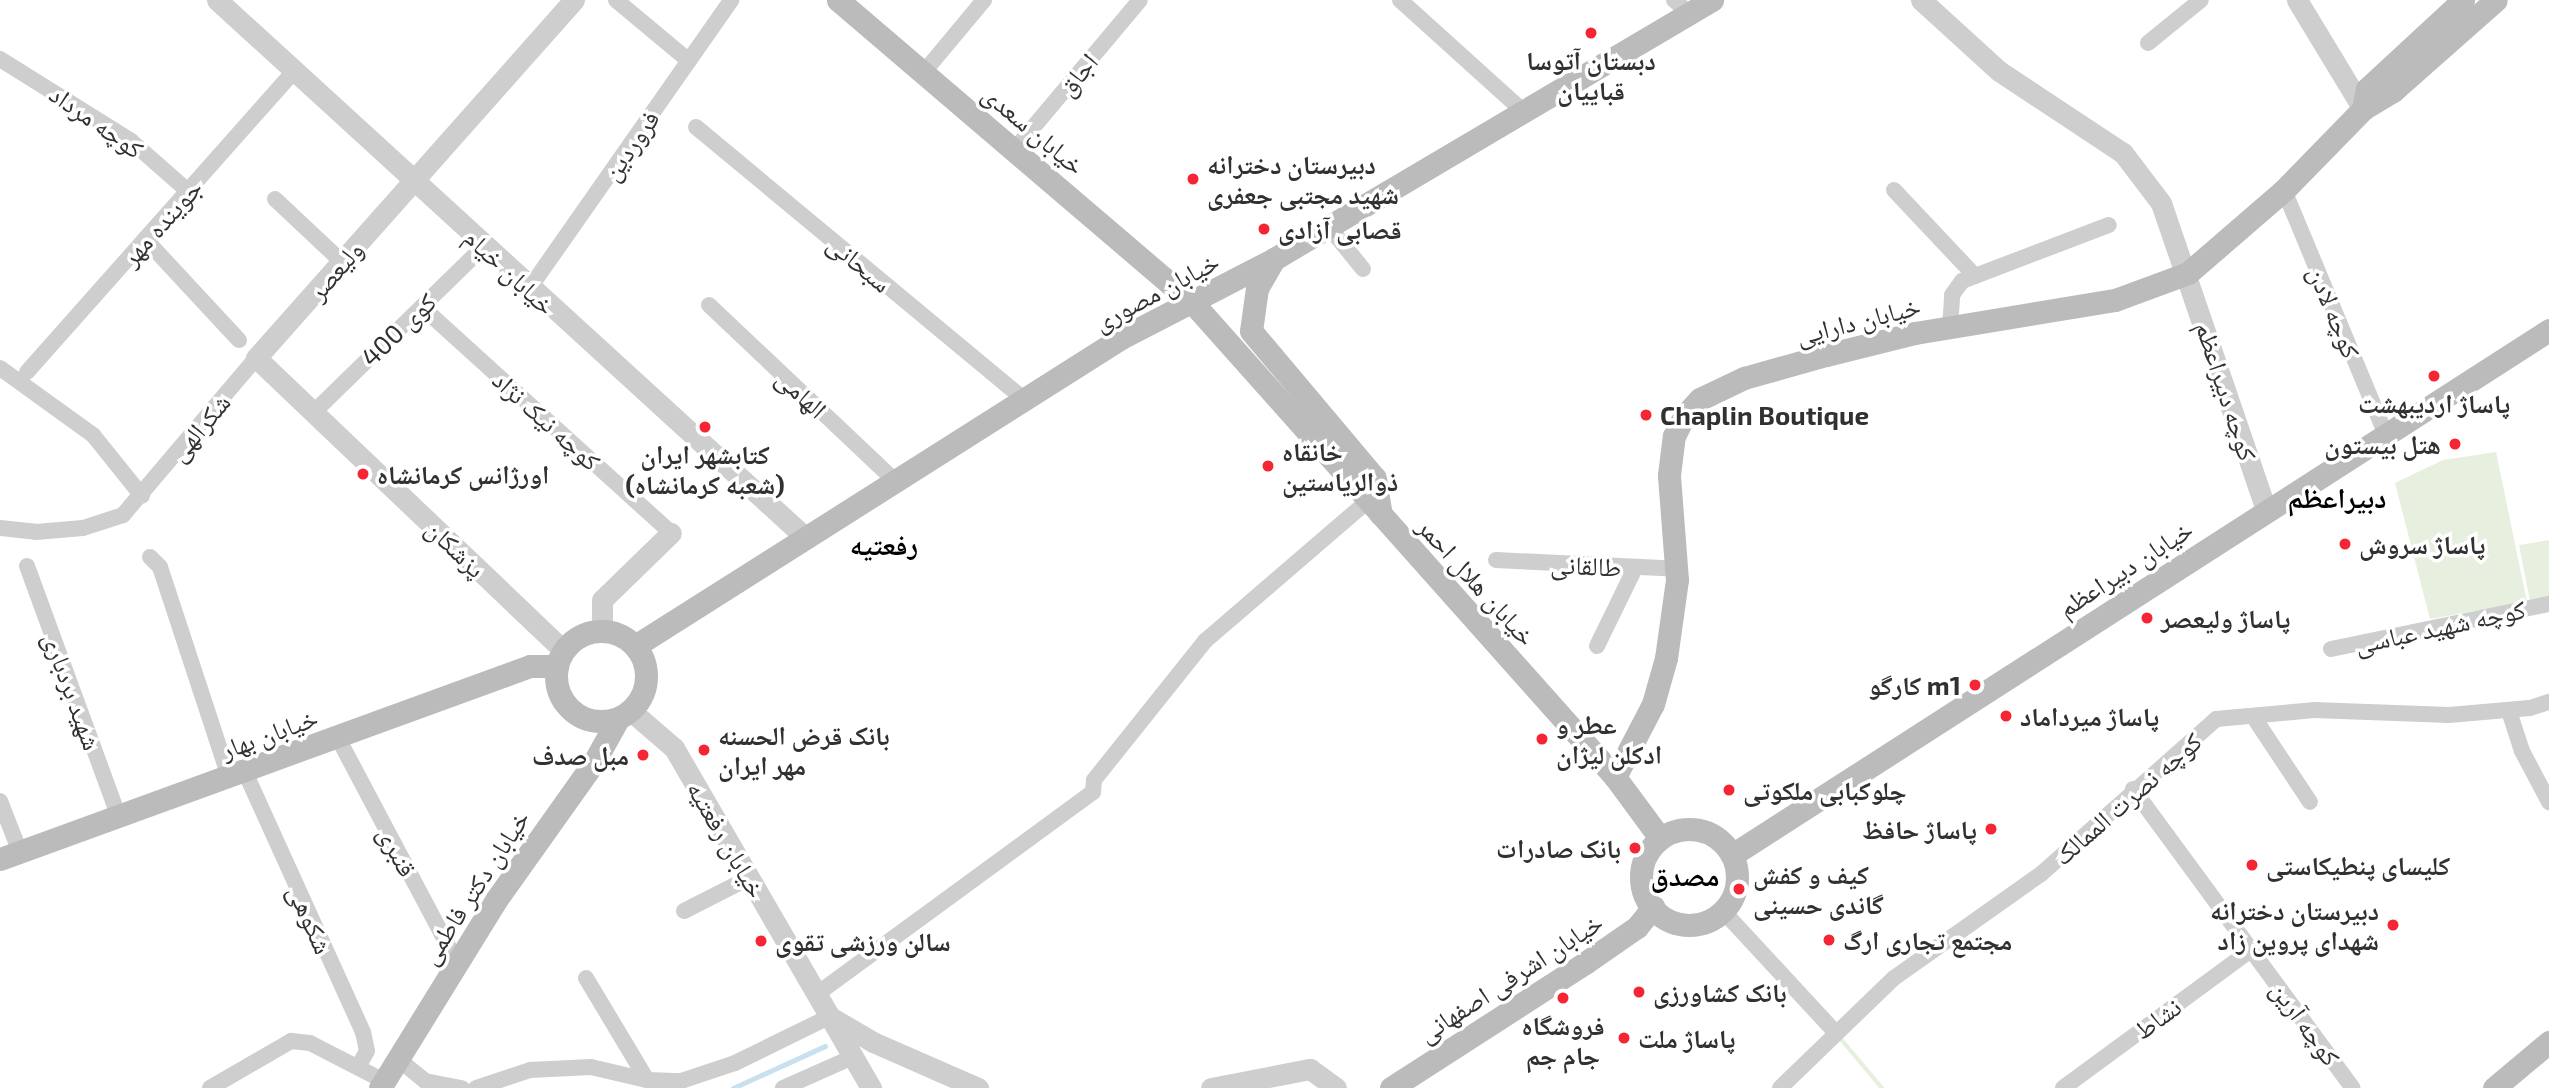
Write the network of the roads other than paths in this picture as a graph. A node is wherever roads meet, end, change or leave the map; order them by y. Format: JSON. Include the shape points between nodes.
{"nodes":[{"id":1,"x":217,"y":0,"type":"edge"},
{"id":2,"x":574,"y":0,"type":"edge"},
{"id":3,"x":616,"y":0,"type":"edge"},
{"id":4,"x":731,"y":0,"type":"edge"},
{"id":5,"x":984,"y":0,"type":"edge"},
{"id":6,"x":1140,"y":0,"type":"edge"},
{"id":7,"x":1400,"y":0,"type":"edge"},
{"id":8,"x":1712,"y":0,"type":"edge"},
{"id":9,"x":1921,"y":0,"type":"edge"},
{"id":10,"x":2201,"y":0,"type":"edge"},
{"id":11,"x":2297,"y":0,"type":"edge"},
{"id":12,"x":2463,"y":0,"type":"edge"},
{"id":13,"x":2496,"y":0,"type":"edge"},
{"id":14,"x":843,"y":1,"type":"edge"},
{"id":15,"x":1681,"y":6,"type":"edge"},
{"id":16,"x":2148,"y":43,"type":"dead end"},
{"id":17,"x":0,"y":59,"type":"edge"},
{"id":18,"x":689,"y":61,"type":"junction"},
{"id":19,"x":294,"y":71,"type":"junction"},
{"id":20,"x":923,"y":72,"type":"junction"},
{"id":21,"x":2363,"y":109,"type":"junction"},
{"id":22,"x":1524,"y":111,"type":"junction"},
{"id":23,"x":696,"y":127,"type":"dead end"},
{"id":24,"x":1015,"y":149,"type":"junction"},
{"id":25,"x":413,"y":181,"type":"junction"},
{"id":26,"x":1894,"y":190,"type":"dead end"},
{"id":27,"x":2284,"y":190,"type":"junction"},
{"id":28,"x":188,"y":191,"type":"junction"},
{"id":29,"x":275,"y":199,"type":"dead end"},
{"id":30,"x":2109,"y":225,"type":"dead end"},
{"id":31,"x":1329,"y":227,"type":"junction"},
{"id":32,"x":145,"y":239,"type":"junction"},
{"id":33,"x":484,"y":246,"type":"junction"},
{"id":34,"x":1274,"y":259,"type":"junction"},
{"id":35,"x":342,"y":262,"type":"junction"},
{"id":36,"x":1363,"y":269,"type":"dead end"},
{"id":37,"x":2188,"y":273,"type":"junction"},
{"id":38,"x":1975,"y":276,"type":"junction"},
{"id":39,"x":529,"y":289,"type":"junction"},
{"id":40,"x":1192,"y":302,"type":"junction"},
{"id":41,"x":709,"y":306,"type":"dead end"},
{"id":42,"x":422,"y":307,"type":"junction"},
{"id":43,"x":1950,"y":327,"type":"junction"},
{"id":44,"x":2549,"y":330,"type":"edge"},
{"id":45,"x":239,"y":340,"type":"dead end"},
{"id":46,"x":256,"y":358,"type":"junction"},
{"id":47,"x":0,"y":368,"type":"edge"},
{"id":48,"x":27,"y":372,"type":"dead end"},
{"id":49,"x":1025,"y":400,"type":"junction"},
{"id":50,"x":313,"y":412,"type":"junction"},
{"id":51,"x":2385,"y":433,"type":"junction"},
{"id":52,"x":895,"y":481,"type":"junction"},
{"id":53,"x":142,"y":496,"type":"junction"},
{"id":54,"x":1374,"y":508,"type":"junction"},
{"id":55,"x":2266,"y":509,"type":"junction"},
{"id":56,"x":0,"y":528,"type":"edge"},
{"id":57,"x":671,"y":533,"type":"joint"},
{"id":58,"x":806,"y":538,"type":"junction"},
{"id":59,"x":150,"y":557,"type":"dead end"},
{"id":60,"x":1496,"y":559,"type":"dead end"},
{"id":61,"x":27,"y":566,"type":"dead end"},
{"id":62,"x":1635,"y":568,"type":"junction"},
{"id":63,"x":1677,"y":569,"type":"junction"},
{"id":64,"x":2549,"y":604,"type":"edge"},
{"id":65,"x":602,"y":631,"type":"junction"},
{"id":66,"x":635,"y":646,"type":"junction"},
{"id":67,"x":1597,"y":646,"type":"dead end"},
{"id":68,"x":2331,"y":649,"type":"dead end"},
{"id":69,"x":560,"y":658,"type":"junction"},
{"id":70,"x":2549,"y":702,"type":"edge"},
{"id":71,"x":2509,"y":711,"type":"junction"},
{"id":72,"x":624,"y":715,"type":"junction"},
{"id":73,"x":2253,"y":716,"type":"junction"},
{"id":74,"x":338,"y":738,"type":"junction"},
{"id":75,"x":237,"y":775,"type":"junction"},
{"id":76,"x":1615,"y":777,"type":"junction"},
{"id":77,"x":2133,"y":789,"type":"junction"},
{"id":78,"x":0,"y":801,"type":"edge"},
{"id":79,"x":2309,"y":802,"type":"dead end"},
{"id":80,"x":2549,"y":802,"type":"edge"},
{"id":81,"x":119,"y":817,"type":"junction"},
{"id":82,"x":1660,"y":838,"type":"junction"},
{"id":83,"x":1732,"y":855,"type":"junction"},
{"id":84,"x":10,"y":856,"type":"edge"},
{"id":85,"x":749,"y":878,"type":"junction"},
{"id":86,"x":684,"y":911,"type":"dead end"},
{"id":87,"x":1723,"y":911,"type":"junction"},
{"id":88,"x":1657,"y":912,"type":"junction"},
{"id":89,"x":2252,"y":949,"type":"junction"},
{"id":90,"x":457,"y":963,"type":"junction"},
{"id":91,"x":586,"y":978,"type":"dead end"},
{"id":92,"x":817,"y":994,"type":"junction"},
{"id":93,"x":831,"y":1016,"type":"junction"},
{"id":94,"x":1834,"y":1031,"type":"junction"},
{"id":95,"x":2549,"y":1042,"type":"edge"},
{"id":96,"x":853,"y":1057,"type":"junction"},
{"id":97,"x":398,"y":1059,"type":"junction"},
{"id":98,"x":358,"y":1067,"type":"junction"},
{"id":99,"x":647,"y":1080,"type":"junction"},
{"id":100,"x":382,"y":1084,"type":"edge"},
{"id":101,"x":209,"y":1088,"type":"edge"},
{"id":102,"x":462,"y":1088,"type":"edge"},
{"id":103,"x":476,"y":1088,"type":"edge"},
{"id":104,"x":783,"y":1088,"type":"edge"},
{"id":105,"x":871,"y":1088,"type":"edge"},
{"id":106,"x":978,"y":1088,"type":"edge"},
{"id":107,"x":1210,"y":1088,"type":"edge"},
{"id":108,"x":1336,"y":1088,"type":"edge"},
{"id":109,"x":1391,"y":1088,"type":"edge"},
{"id":110,"x":1408,"y":1088,"type":"edge"},
{"id":111,"x":1780,"y":1088,"type":"edge"},
{"id":112,"x":2063,"y":1088,"type":"edge"},
{"id":113,"x":2354,"y":1088,"type":"edge"},
{"id":114,"x":2494,"y":1088,"type":"edge"}],
"edges":[{"from":1,"to":19,"type":"street","name":"خیابان خیام"},
{"from":2,"to":25,"type":"street","name":"ولیعصر"},
{"from":3,"to":18,"type":"street"},
{"from":4,"to":18,"type":"street","name":"فروردین"},
{"from":5,"to":20,"type":"street"},
{"from":6,"to":24,"type":"street","name":"اجاق"},
{"from":7,"to":22,"type":"street"},
{"from":8,"to":15,"type":"main road","name":"خیابان مصوری"},
{"from":9,"to":37,"type":"street","name":"کوچه دبیراعظم","via":[[1999,71],[2123,153],[2161,203]]},
{"from":10,"to":16,"type":"street"},
{"from":11,"to":21,"type":"street"},
{"from":12,"to":21,"type":"main road","name":"خیابان دارایی","via":[[2367,89]]},
{"from":13,"to":21,"type":"main road","name":"خیابان دارایی","via":[[2393,91]]},
{"from":14,"to":20,"type":"main road","name":"خیابان سعدی"},
{"from":15,"to":22,"type":"main road","name":"خیابان مصوری"},
{"from":17,"to":28,"type":"street","name":"کوچه مرداد","via":[[131,141]]},
{"from":18,"to":39,"type":"street","name":"فروردین"},
{"from":19,"to":25,"type":"street","name":"خیابان خیام"},
{"from":19,"to":28,"type":"street","name":"جوینده مهر"},
{"from":20,"to":24,"type":"main road","name":"خیابان سعدی"},
{"from":21,"to":27,"type":"main road","name":"خیابان دارایی"},
{"from":22,"to":31,"type":"main road","name":"خیابان مصوری"},
{"from":23,"to":49,"type":"street","name":"سبحانی"},
{"from":24,"to":40,"type":"main road","name":"خیابان سعدی"},
{"from":25,"to":33,"type":"street","name":"خیابان خیام"},
{"from":25,"to":35,"type":"street","name":"ولیعصر"},
{"from":26,"to":38,"type":"street"},
{"from":27,"to":37,"type":"main road","name":"خیابان دارایی"},
{"from":27,"to":51,"type":"street","name":"کوچه لادن"},
{"from":28,"to":32,"type":"street","name":"جوینده مهر"},
{"from":29,"to":35,"type":"street"},
{"from":30,"to":38,"type":"street"},
{"from":31,"to":34,"type":"main road","name":"خیابان مصوری"},
{"from":31,"to":36,"type":"street"},
{"from":32,"to":45,"type":"street"},
{"from":32,"to":48,"type":"street","name":"جوینده مهر"},
{"from":33,"to":39,"type":"street","name":"خیابان خیام"},
{"from":33,"to":42,"type":"street","name":"کوی 400"},
{"from":34,"to":40,"type":"main road","name":"خیابان مصوری"},
{"from":34,"to":54,"type":"main road","via":[[1257,288],[1251,331],[1375,478]]},
{"from":35,"to":46,"type":"street","name":"ولیعصر"},
{"from":37,"to":43,"type":"main road","name":"خیابان دارایی","via":[[2115,300]]},
{"from":37,"to":55,"type":"street","name":"کوچه دبیراعظم"},
{"from":38,"to":43,"type":"street","via":[[1962,281],[1952,295]]},
{"from":39,"to":58,"type":"street","name":"خیابان خیام"},
{"from":40,"to":49,"type":"main road","name":"خیابان مصوری","via":[[1121,338]]},
{"from":40,"to":54,"type":"main road","name":"خیابان هلال احمر"},
{"from":41,"to":52,"type":"street","name":"الهامی"},
{"from":42,"to":50,"type":"street","name":"کوی 400"},
{"from":42,"to":57,"type":"street","name":"کوچه نیک نژاد"},
{"from":43,"to":63,"type":"main road","name":"خیابان دارایی","via":[[1744,378],[1700,399],[1684,415],[1674,436],[1669,475]]},
{"from":44,"to":51,"type":"main road","name":"خیابان دبیراعظم"},
{"from":46,"to":50,"type":"street","name":"پزشکان"},
{"from":46,"to":53,"type":"street","name":"شکرالهی"},
{"from":47,"to":53,"type":"street","via":[[93,435]]},
{"from":49,"to":52,"type":"main road","name":"خیابان مصوری"},
{"from":50,"to":69,"type":"street","name":"پزشکان"},
{"from":51,"to":55,"type":"main road","name":"خیابان دبیراعظم"},
{"from":52,"to":58,"type":"main road","name":"خیابان مصوری"},
{"from":53,"to":56,"type":"street","name":"شکرالهی","via":[[123,515],[83,528],[36,532]]},
{"from":54,"to":76,"type":"main road","name":"خیابان هلال احمر"},
{"from":54,"to":92,"type":"street","via":[[1205,641],[1094,780],[1093,792]]},
{"from":55,"to":83,"type":"main road","name":"خیابان دبیراعظم"},
{"from":57,"to":65,"type":"street","via":[[602,600]]},
{"from":58,"to":66,"type":"main road","name":"خیابان مصوری"},
{"from":59,"to":75,"type":"street","name":"شکوهی","via":[[160,566]]},
{"from":60,"to":62,"type":"street","name":"طالقانی"},
{"from":61,"to":81,"type":"street","name":"شهید بردباری"},
{"from":62,"to":63,"type":"street","name":"طالقانی"},
{"from":62,"to":67,"type":"street"},
{"from":63,"to":76,"type":"main road","name":"خیابان دارایی","via":[[1674,615],[1653,704]]},
{"from":64,"to":68,"type":"street","name":"کوچه شهید عباسی"},
{"from":65,"to":66,"type":"main road"},
{"from":65,"to":69,"type":"main road","via":[[584,634]]},
{"from":66,"to":72,"type":"main road","via":[[647,679]]},
{"from":69,"to":72,"type":"main road","via":[[559,694],[573,712],[594,721]]},
{"from":69,"to":74,"type":"main road","name":"خیابان بهار"},
{"from":70,"to":71,"type":"street","name":"کوچه نصرت الممالک"},
{"from":71,"to":73,"type":"street","name":"کوچه نصرت الممالک","via":[[2449,715],[2314,710]]},
{"from":71,"to":80,"type":"street","via":[[2522,751]]},
{"from":72,"to":85,"type":"street","name":"خیابان رفعتیه","via":[[674,748]]},
{"from":72,"to":90,"type":"main road","name":"خیابان دکتر فاطمی"},
{"from":73,"to":77,"type":"street","name":"کوچه نصرت الممالک","via":[[2216,719]]},
{"from":73,"to":79,"type":"street"},
{"from":74,"to":75,"type":"main road","name":"خیابان بهار"},
{"from":74,"to":90,"type":"street","name":"قنبری"},
{"from":75,"to":81,"type":"main road","name":"خیابان بهار"},
{"from":75,"to":98,"type":"street","name":"شکوهی","via":[[363,1032],[367,1051]]},
{"from":76,"to":82,"type":"main road","name":"خیابان هلال احمر"},
{"from":77,"to":89,"type":"street","name":"کوچه آرین"},
{"from":77,"to":94,"type":"street","name":"کوچه نصرت الممالک","via":[[2041,874],[1894,978]]},
{"from":78,"to":84,"type":"street"},
{"from":81,"to":84,"type":"main road","name":"خیابان بهار"},
{"from":82,"to":83,"type":"main road","via":[[1686,829],[1700,830],[1713,835]]},
{"from":82,"to":88,"type":"main road","via":[[1646,856],[1641,878]]},
{"from":83,"to":87,"type":"main road","via":[[1737,884]]},
{"from":85,"to":86,"type":"street"},
{"from":85,"to":92,"type":"street","name":"خیابان رفعتیه"},
{"from":87,"to":88,"type":"main road","via":[[1700,923],[1686,924]]},
{"from":87,"to":94,"type":"street"},
{"from":88,"to":109,"type":"main road","name":"خیابان اشرفی اصفهانی"},
{"from":88,"to":110,"type":"main road","name":"خیابان اشرفی اصفهانی","via":[[1553,995]]},
{"from":89,"to":112,"type":"street","name":"نشاط"},
{"from":89,"to":113,"type":"street","name":"کوچه آرین"},
{"from":90,"to":97,"type":"main road","name":"خیابان دکتر فاطمی"},
{"from":91,"to":99,"type":"street"},
{"from":92,"to":93,"type":"street","name":"خیابان رفعتیه"},
{"from":93,"to":96,"type":"street","name":"خیابان رفعتیه"},
{"from":93,"to":99,"type":"street","via":[[735,1063],[681,1081]]},
{"from":93,"to":106,"type":"street","via":[[873,1042]]},
{"from":94,"to":111,"type":"street","name":"کوچه نصرت الممالک"},
{"from":95,"to":114,"type":"main road"},
{"from":96,"to":104,"type":"street"},
{"from":96,"to":105,"type":"street","name":"خیابان رفعتیه"},
{"from":97,"to":100,"type":"main road","name":"خیابان دکتر فاطمی"},
{"from":97,"to":102,"type":"street","via":[[425,1081]]},
{"from":98,"to":100,"type":"street"},
{"from":98,"to":101,"type":"street","via":[[310,1043],[291,1041]]},
{"from":99,"to":103,"type":"street","via":[[591,1067],[530,1070]]},
{"from":107,"to":108,"type":"street","via":[[1310,1069]]}]}
